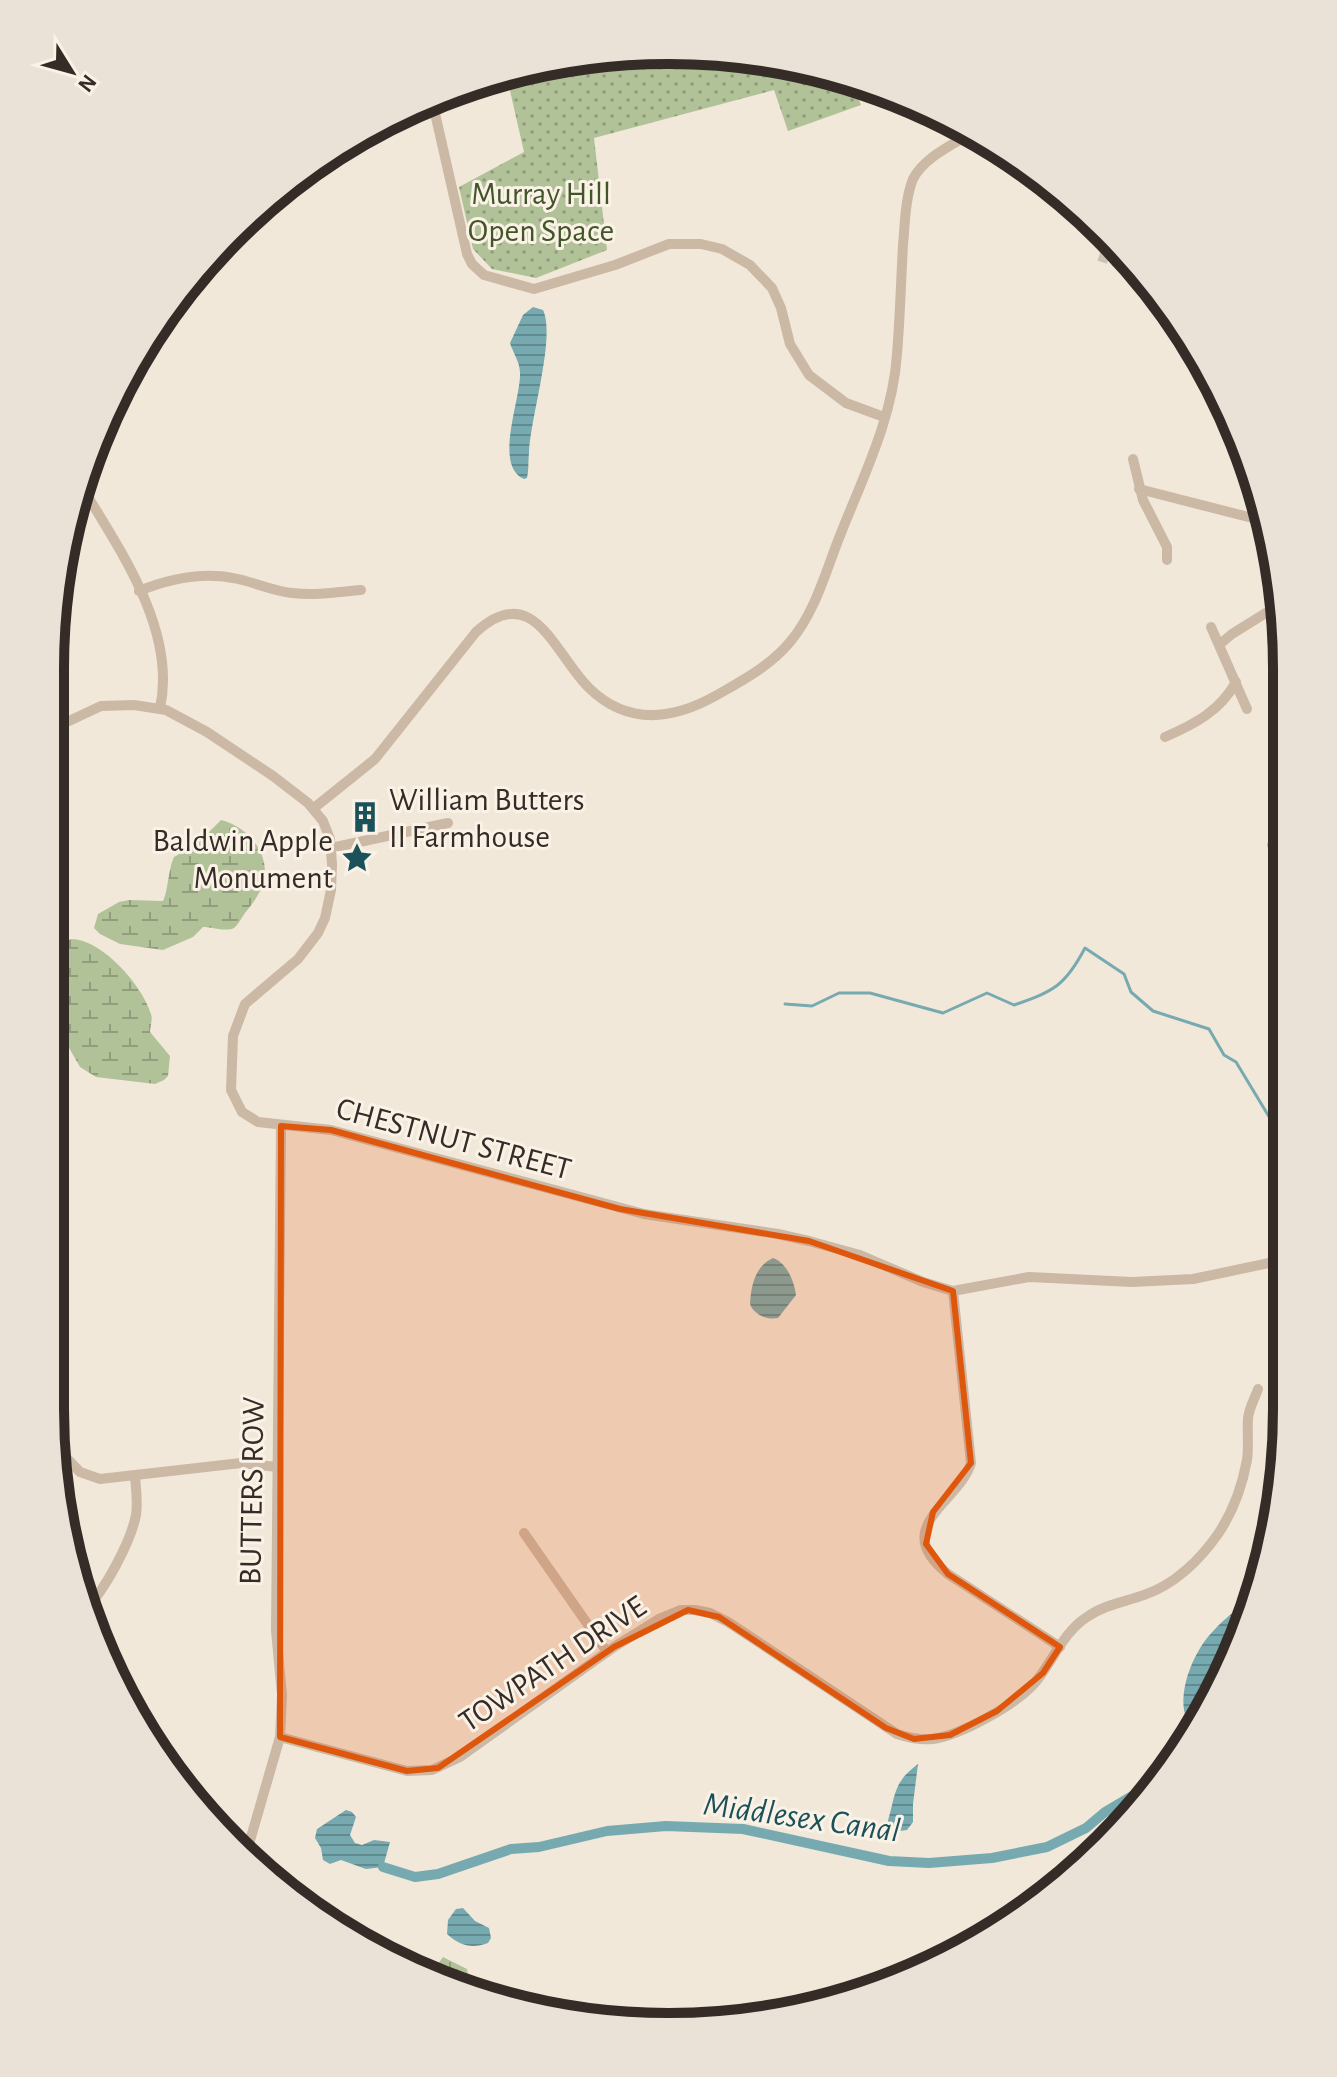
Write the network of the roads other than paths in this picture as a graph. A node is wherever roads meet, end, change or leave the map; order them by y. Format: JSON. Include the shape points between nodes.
{"nodes":[{"id":1,"x":435,"y":111,"type":"edge"},
{"id":2,"x":961,"y":140,"type":"edge"},
{"id":3,"x":884,"y":417,"type":"junction"},
{"id":4,"x":1133,"y":459,"type":"dead end"},
{"id":5,"x":1139,"y":489,"type":"junction"},
{"id":6,"x":89,"y":499,"type":"edge"},
{"id":7,"x":1253,"y":518,"type":"edge"},
{"id":8,"x":1167,"y":560,"type":"dead end"},
{"id":9,"x":361,"y":590,"type":"dead end"},
{"id":10,"x":139,"y":591,"type":"junction"},
{"id":11,"x":1270,"y":610,"type":"edge"},
{"id":12,"x":1211,"y":627,"type":"dead end"},
{"id":13,"x":1220,"y":644,"type":"junction"},
{"id":14,"x":1236,"y":682,"type":"junction"},
{"id":15,"x":160,"y":708,"type":"junction"},
{"id":16,"x":1247,"y":709,"type":"dead end"},
{"id":17,"x":64,"y":723,"type":"edge"},
{"id":18,"x":1165,"y":737,"type":"dead end"},
{"id":19,"x":314,"y":808,"type":"junction"},
{"id":20,"x":448,"y":823,"type":"dead end"},
{"id":21,"x":331,"y":848,"type":"junction"},
{"id":22,"x":281,"y":1126,"type":"junction"},
{"id":23,"x":1273,"y":1262,"type":"edge"},
{"id":24,"x":953,"y":1291,"type":"junction"},
{"id":25,"x":1258,"y":1389,"type":"dead end"},
{"id":26,"x":66,"y":1459,"type":"edge"},
{"id":27,"x":277,"y":1467,"type":"junction"},
{"id":28,"x":135,"y":1476,"type":"junction"},
{"id":29,"x":524,"y":1533,"type":"dead end"},
{"id":30,"x":95,"y":1599,"type":"edge"},
{"id":31,"x":1060,"y":1647,"type":"junction"},
{"id":32,"x":607,"y":1652,"type":"junction"},
{"id":33,"x":280,"y":1737,"type":"junction"},
{"id":34,"x":249,"y":1844,"type":"edge"}],
"edges":[{"from":1,"to":3,"type":"street","via":[[467,254],[484,275],[538,289],[669,244],[722,249],[750,265],[772,288],[790,344],[809,375],[846,403]]},
{"from":2,"to":3,"type":"street","via":[[928,161],[915,176],[908,199],[895,374]]},
{"from":3,"to":19,"type":"street","via":[[813,605],[789,643],[756,672],[685,712],[631,712],[587,686],[536,621],[503,615],[476,632],[375,759]]},
{"from":4,"to":5,"type":"street"},
{"from":5,"to":7,"type":"street"},
{"from":5,"to":8,"type":"street","via":[[1167,547]]},
{"from":6,"to":10,"type":"street"},
{"from":9,"to":10,"type":"street","via":[[306,594],[204,576]]},
{"from":10,"to":15,"type":"street","via":[[160,648]]},
{"from":11,"to":13,"type":"street"},
{"from":12,"to":13,"type":"street"},
{"from":13,"to":14,"type":"street"},
{"from":14,"to":16,"type":"street"},
{"from":14,"to":18,"type":"street","via":[[1209,714]]},
{"from":15,"to":17,"type":"street","via":[[98,706]]},
{"from":15,"to":19,"type":"street","via":[[218,738]]},
{"from":19,"to":21,"type":"street","name":"CHESTNUT STREET"},
{"from":20,"to":21,"type":"street"},
{"from":21,"to":22,"type":"street","name":"CHESTNUT STREET","via":[[331,890],[322,926],[298,959],[245,1004],[233,1036],[230,1081],[235,1101],[253,1120]]},
{"from":22,"to":24,"type":"street","name":"CHESTNUT STREET","via":[[331,1130],[644,1214],[809,1241]]},
{"from":22,"to":27,"type":"street","name":"BUTTERS ROW"},
{"from":23,"to":24,"type":"street","name":"CHESTNUT STREET","via":[[1193,1279],[1029,1277]]},
{"from":24,"to":31,"type":"street","via":[[971,1463],[963,1481],[933,1512],[926,1544],[948,1574]]},
{"from":25,"to":31,"type":"street","name":"TOWPATH DRIVE","via":[[1249,1416],[1241,1486],[1210,1545],[1160,1588],[1085,1617]]},
{"from":26,"to":28,"type":"street","via":[[87,1476]]},
{"from":27,"to":28,"type":"street","via":[[241,1463]]},
{"from":27,"to":33,"type":"street","name":"BUTTERS ROW"},
{"from":28,"to":30,"type":"street","via":[[132,1527]]},
{"from":29,"to":32,"type":"street"},
{"from":31,"to":32,"type":"street","name":"TOWPATH DRIVE","via":[[1018,1698],[950,1735],[926,1739],[892,1731],[728,1622],[702,1611],[669,1614]]},
{"from":32,"to":33,"type":"street","name":"TOWPATH DRIVE","via":[[460,1757],[432,1770],[407,1771]]},
{"from":33,"to":34,"type":"street","name":"BUTTERS ROW"}]}
